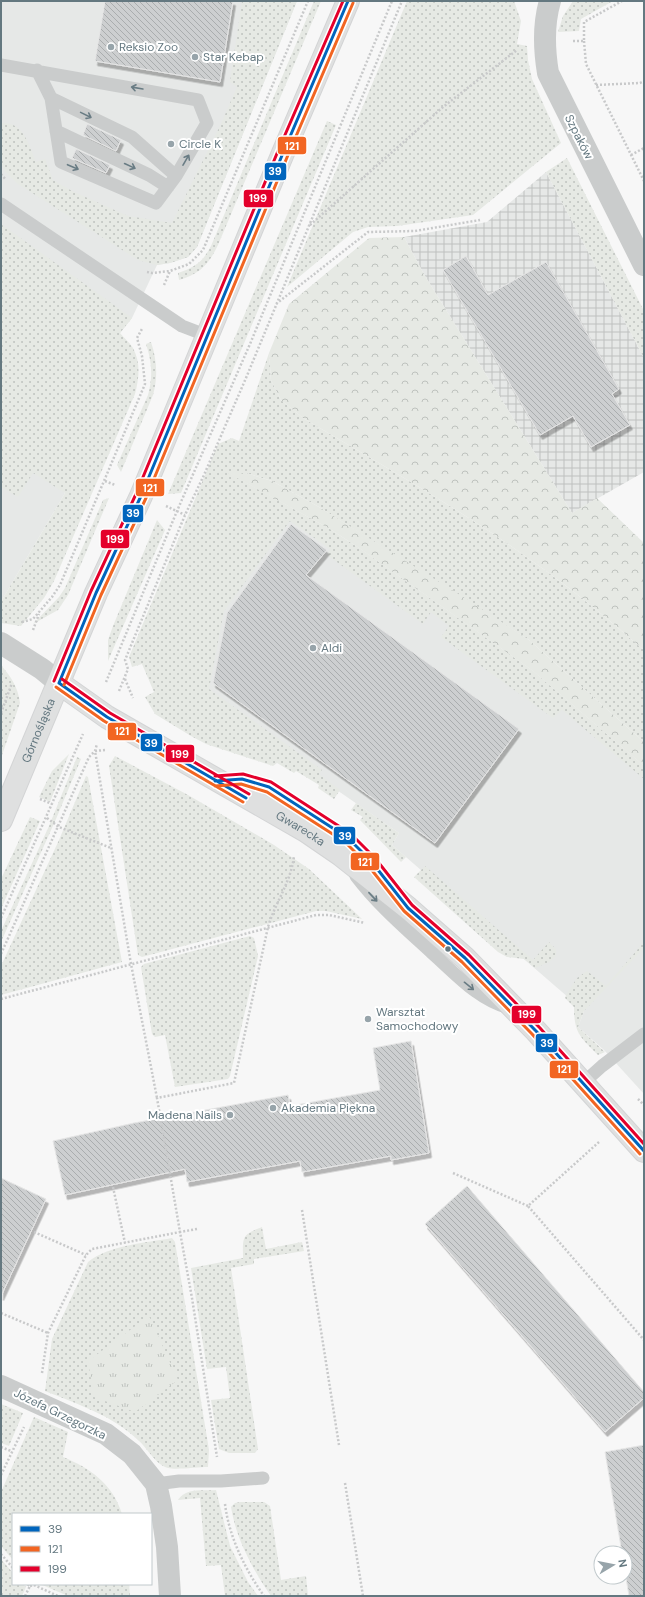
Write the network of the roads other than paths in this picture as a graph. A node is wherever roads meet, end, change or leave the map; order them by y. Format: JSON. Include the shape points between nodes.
{"nodes":[{"id":1,"x":348,"y":1,"type":"edge"},
{"id":2,"x":550,"y":1,"type":"edge"},
{"id":3,"x":1,"y":65,"type":"edge"},
{"id":4,"x":37,"y":70,"type":"junction"},
{"id":5,"x":51,"y":98,"type":"junction"},
{"id":6,"x":56,"y":131,"type":"junction"},
{"id":7,"x":176,"y":176,"type":"junction"},
{"id":8,"x":168,"y":187,"type":"junction"},
{"id":9,"x":1,"y":204,"type":"edge"},
{"id":10,"x":644,"y":265,"type":"edge"},
{"id":11,"x":208,"y":336,"type":"junction"},
{"id":12,"x":1,"y":644,"type":"edge"},
{"id":13,"x":59,"y":683,"type":"junction"},
{"id":14,"x":215,"y":780,"type":"junction"},
{"id":15,"x":1,"y":820,"type":"edge"},
{"id":16,"x":341,"y":855,"type":"junction"},
{"id":17,"x":408,"y":908,"type":"junction"},
{"id":18,"x":516,"y":1010,"type":"junction"},
{"id":19,"x":644,"y":1034,"type":"edge"},
{"id":20,"x":583,"y":1083,"type":"junction"},
{"id":21,"x":644,"y":1151,"type":"edge"},
{"id":22,"x":1,"y":1386,"type":"edge"},
{"id":23,"x":263,"y":1478,"type":"dead end"},
{"id":24,"x":156,"y":1484,"type":"junction"},
{"id":25,"x":170,"y":1596,"type":"edge"}],
"edges":[{"from":1,"to":11,"type":"street","name":"Górnośląska"},
{"from":2,"to":10,"type":"street","name":"Szpaków","via":[[544,39],[548,73]]},
{"from":3,"to":4,"type":"lane"},
{"from":4,"to":5,"type":"lane"},
{"from":7,"to":4,"type":"lane","one_way":true,"via":[[207,123],[198,100]]},
{"from":5,"to":6,"type":"lane"},
{"from":5,"to":7,"type":"lane","one_way":true,"via":[[132,137]]},
{"from":6,"to":8,"type":"lane","one_way":true,"via":[[149,175]]},
{"from":6,"to":8,"type":"lane","one_way":true,"via":[[61,162],[156,203]]},
{"from":7,"to":8,"type":"lane"},
{"from":9,"to":11,"type":"lane","via":[[182,326]]},
{"from":11,"to":13,"type":"street","name":"Górnośląska"},
{"from":12,"to":13,"type":"street","name":"Gwarecka","via":[[42,669]]},
{"from":13,"to":14,"type":"street","name":"Gwarecka","via":[[100,713]]},
{"from":13,"to":15,"type":"street","name":"Górnośląska"},
{"from":14,"to":16,"type":"street","name":"Gwarecka","via":[[306,831]]},
{"from":14,"to":17,"type":"lane","via":[[242,779],[269,787],[348,838],[371,861]]},
{"from":16,"to":17,"type":"street","name":"Gwarecka"},
{"from":16,"to":18,"type":"lane","one_way":true,"via":[[368,892],[387,912],[470,987],[495,1004]]},
{"from":17,"to":18,"type":"street","name":"Gwarecka","via":[[465,958]]},
{"from":18,"to":20,"type":"street","name":"Gwarecka"},
{"from":19,"to":20,"type":"lane"},
{"from":20,"to":21,"type":"street","name":"Gwarecka"},
{"from":22,"to":24,"type":"street","name":"Józefa Grzegorzka","via":[[106,1434],[132,1454]]},
{"from":23,"to":24,"type":"lane"},
{"from":24,"to":25,"type":"street","name":"Józefa Grzegorzka","via":[[167,1547]]}]}
